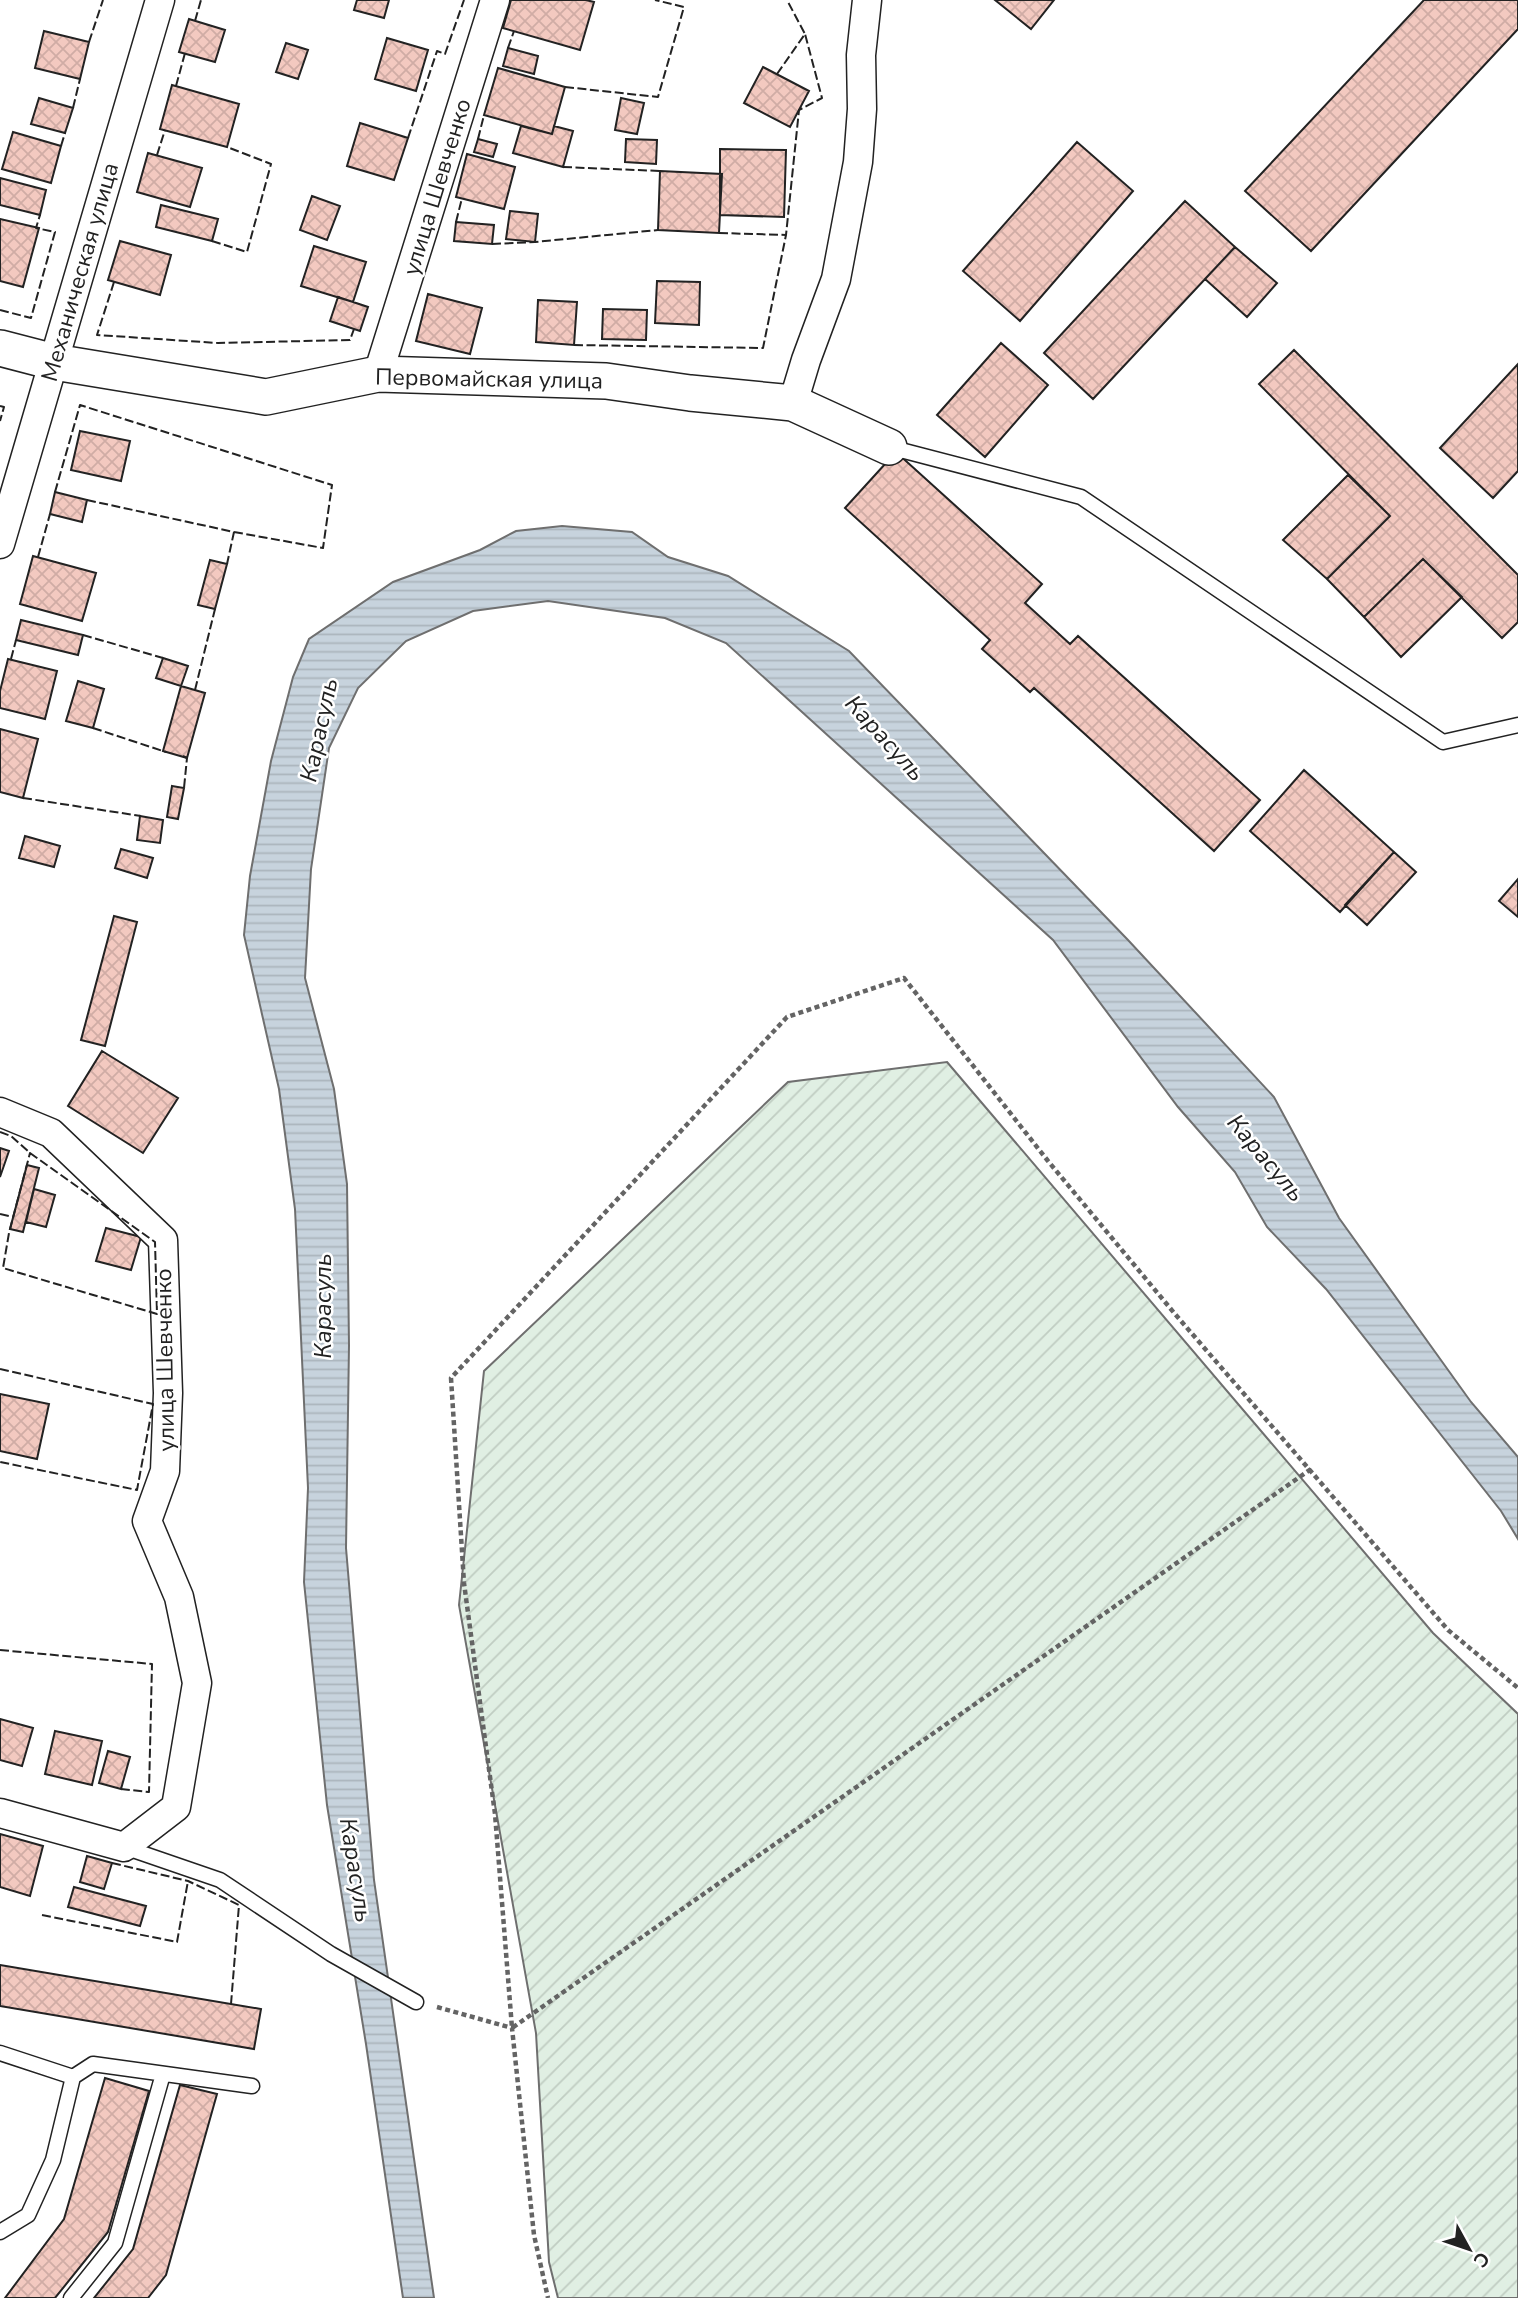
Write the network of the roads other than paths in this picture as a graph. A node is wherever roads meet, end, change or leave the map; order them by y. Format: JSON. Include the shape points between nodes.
{"nodes":[{"id":1,"x":160,"y":0,"type":"edge"},
{"id":2,"x":495,"y":0,"type":"edge"},
{"id":3,"x":867,"y":0,"type":"edge"},
{"id":4,"x":0,"y":348,"type":"edge"},
{"id":5,"x":54,"y":362,"type":"junction"},
{"id":6,"x":378,"y":374,"type":"junction"},
{"id":7,"x":793,"y":403,"type":"junction"},
{"id":8,"x":889,"y":447,"type":"joint"},
{"id":9,"x":0,"y":544,"type":"edge"},
{"id":10,"x":1518,"y":725,"type":"edge"},
{"id":11,"x":0,"y":1112,"type":"edge"},
{"id":12,"x":0,"y":1813,"type":"edge"},
{"id":13,"x":124,"y":1847,"type":"junction"},
{"id":14,"x":416,"y":2001,"type":"road end"},
{"id":15,"x":0,"y":2053,"type":"edge"},
{"id":16,"x":163,"y":2074,"type":"junction"},
{"id":17,"x":74,"y":2077,"type":"junction"},
{"id":18,"x":252,"y":2087,"type":"dead end"},
{"id":19,"x":0,"y":2232,"type":"edge"},
{"id":20,"x":71,"y":2298,"type":"edge"}],
"edges":[{"from":1,"to":5,"type":"street","name":"Механическая улица"},
{"from":2,"to":6,"type":"street","name":"улица Шевченко"},
{"from":3,"to":7,"type":"street","via":[[858,162],[836,279]]},
{"from":4,"to":5,"type":"street","name":"Первомайская улица"},
{"from":5,"to":6,"type":"street","name":"Первомайская улица","via":[[266,397]]},
{"from":5,"to":9,"type":"street","name":"Механическая улица"},
{"from":6,"to":7,"type":"street","name":"Первомайская улица","via":[[606,381]]},
{"from":7,"to":8,"type":"street","name":"Первомайская улица"},
{"from":8,"to":10,"type":"lane","via":[[1081,497],[1443,742]]},
{"from":11,"to":13,"type":"street","name":"улица Шевченко","via":[[51,1133],[163,1240],[169,1393],[165,1471],[147,1521],[179,1597],[197,1683],[176,1807]]},
{"from":12,"to":13,"type":"street"},
{"from":13,"to":14,"type":"lane","via":[[220,1880],[331,1954]]},
{"from":15,"to":17,"type":"lane"},
{"from":16,"to":17,"type":"lane","via":[[93,2064]]},
{"from":16,"to":18,"type":"lane"},
{"from":16,"to":20,"type":"lane","via":[[114,2244]]},
{"from":17,"to":19,"type":"lane","via":[[53,2160],[29,2215]]}]}
